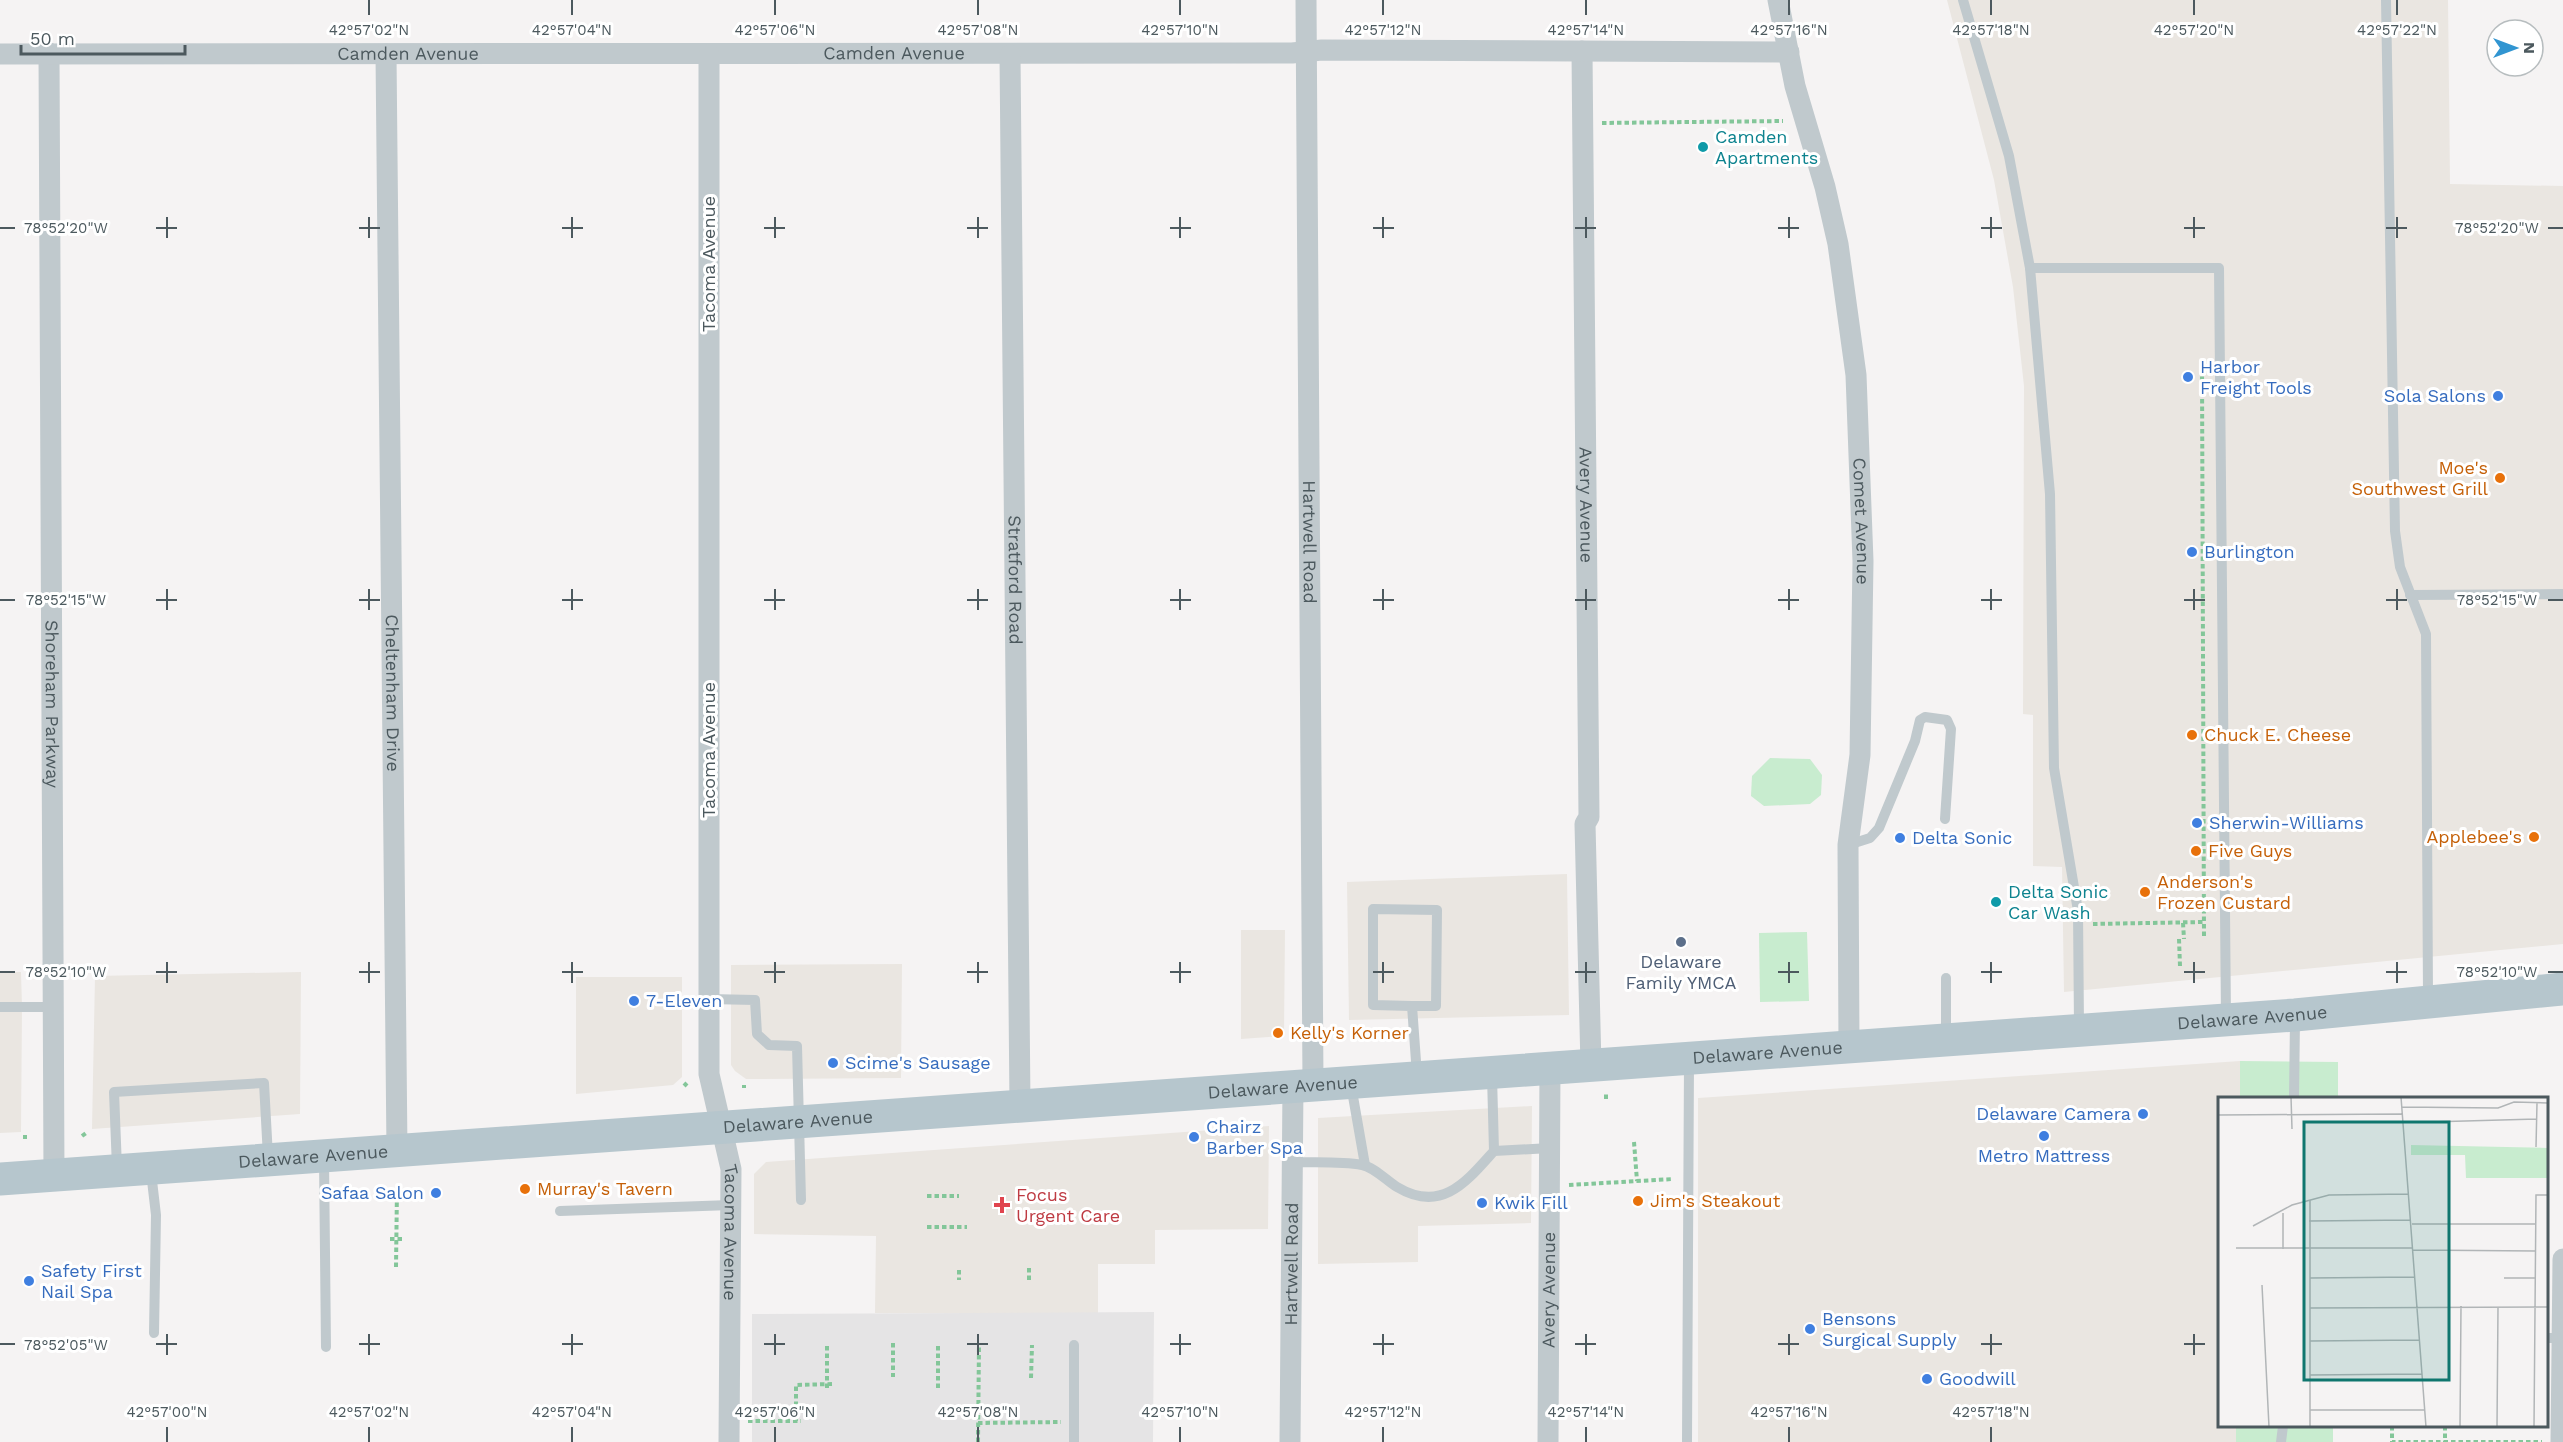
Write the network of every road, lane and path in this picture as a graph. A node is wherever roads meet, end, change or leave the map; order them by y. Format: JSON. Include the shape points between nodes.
{"nodes":[{"id":1,"x":1306,"y":0,"type":"edge"},
{"id":2,"x":1778,"y":0,"type":"edge"},
{"id":3,"x":1963,"y":0,"type":"edge"},
{"id":4,"x":2386,"y":0,"type":"edge"},
{"id":5,"x":1306,"y":51,"type":"junction"},
{"id":6,"x":1582,"y":51,"type":"junction"},
{"id":7,"x":1789,"y":52,"type":"junction"},
{"id":8,"x":49,"y":53,"type":"junction"},
{"id":9,"x":0,"y":54,"type":"edge"},
{"id":10,"x":386,"y":54,"type":"junction"},
{"id":11,"x":709,"y":55,"type":"junction"},
{"id":12,"x":1010,"y":55,"type":"junction"},
{"id":13,"x":1791,"y":121,"type":"dead end"},
{"id":14,"x":1602,"y":123,"type":"dead end"},
{"id":15,"x":2030,"y":268,"type":"junction"},
{"id":16,"x":2202,"y":364,"type":"dead end"},
{"id":17,"x":2563,"y":594,"type":"edge"},
{"id":18,"x":2410,"y":595,"type":"junction"},
{"id":19,"x":1945,"y":819,"type":"dead end"},
{"id":20,"x":1848,"y":846,"type":"junction"},
{"id":21,"x":2203,"y":922,"type":"junction"},
{"id":22,"x":2183,"y":923,"type":"junction"},
{"id":23,"x":2097,"y":924,"type":"dead end"},
{"id":24,"x":2204,"y":938,"type":"dead end"},
{"id":25,"x":2180,"y":966,"type":"dead end"},
{"id":26,"x":1946,"y":978,"type":"dead end"},
{"id":27,"x":2563,"y":989,"type":"edge"},
{"id":28,"x":709,"y":999,"type":"junction"},
{"id":29,"x":2428,"y":1004,"type":"junction"},
{"id":30,"x":1412,"y":1005,"type":"junction"},
{"id":31,"x":0,"y":1007,"type":"edge"},
{"id":32,"x":53,"y":1007,"type":"junction"},
{"id":33,"x":2295,"y":1016,"type":"junction"},
{"id":34,"x":2226,"y":1020,"type":"junction"},
{"id":35,"x":2079,"y":1031,"type":"junction"},
{"id":36,"x":1946,"y":1041,"type":"junction"},
{"id":37,"x":1849,"y":1048,"type":"junction"},
{"id":38,"x":1689,"y":1059,"type":"junction"},
{"id":39,"x":1550,"y":1068,"type":"junction"},
{"id":40,"x":1491,"y":1072,"type":"junction"},
{"id":41,"x":1417,"y":1078,"type":"junction"},
{"id":42,"x":1599,"y":1079,"type":"junction"},
{"id":43,"x":1351,"y":1083,"type":"junction"},
{"id":44,"x":1303,"y":1084,"type":"junction"},
{"id":45,"x":2294,"y":1097,"type":"edge"},
{"id":46,"x":1606,"y":1099,"type":"dead end"},
{"id":47,"x":1020,"y":1105,"type":"junction"},
{"id":48,"x":801,"y":1121,"type":"junction"},
{"id":49,"x":722,"y":1127,"type":"junction"},
{"id":50,"x":86,"y":1133,"type":"dead end"},
{"id":51,"x":82,"y":1136,"type":"dead end"},
{"id":52,"x":1634,"y":1142,"type":"dead end"},
{"id":53,"x":1550,"y":1148,"type":"junction"},
{"id":54,"x":397,"y":1151,"type":"junction"},
{"id":55,"x":1494,"y":1151,"type":"junction"},
{"id":56,"x":324,"y":1156,"type":"junction"},
{"id":57,"x":268,"y":1160,"type":"junction"},
{"id":58,"x":1293,"y":1162,"type":"junction"},
{"id":59,"x":1365,"y":1165,"type":"junction"},
{"id":60,"x":151,"y":1168,"type":"junction"},
{"id":61,"x":117,"y":1171,"type":"junction"},
{"id":62,"x":54,"y":1175,"type":"junction"},
{"id":63,"x":0,"y":1179,"type":"edge"},
{"id":64,"x":1673,"y":1179,"type":"dead end"},
{"id":65,"x":1637,"y":1180,"type":"junction"},
{"id":66,"x":1563,"y":1185,"type":"dead end"},
{"id":67,"x":397,"y":1188,"type":"dead end"},
{"id":68,"x":927,"y":1196,"type":"dead end"},
{"id":69,"x":959,"y":1196,"type":"dead end"},
{"id":70,"x":801,"y":1200,"type":"dead end"},
{"id":71,"x":731,"y":1206,"type":"junction"},
{"id":72,"x":561,"y":1211,"type":"dead end"},
{"id":73,"x":927,"y":1227,"type":"dead end"},
{"id":74,"x":967,"y":1227,"type":"dead end"},
{"id":75,"x":390,"y":1239,"type":"dead end"},
{"id":76,"x":397,"y":1239,"type":"junction"},
{"id":77,"x":405,"y":1239,"type":"dead end"},
{"id":78,"x":2563,"y":1259,"type":"edge"},
{"id":79,"x":396,"y":1267,"type":"dead end"},
{"id":80,"x":1029,"y":1268,"type":"dead end"},
{"id":81,"x":959,"y":1270,"type":"dead end"},
{"id":82,"x":959,"y":1280,"type":"dead end"},
{"id":83,"x":1029,"y":1280,"type":"dead end"},
{"id":84,"x":154,"y":1333,"type":"dead end"},
{"id":85,"x":2554,"y":1338,"type":"edge"},
{"id":86,"x":827,"y":1343,"type":"dead end"},
{"id":87,"x":893,"y":1343,"type":"dead end"},
{"id":88,"x":938,"y":1344,"type":"dead end"},
{"id":89,"x":979,"y":1344,"type":"dead end"},
{"id":90,"x":1032,"y":1345,"type":"dead end"},
{"id":91,"x":1074,"y":1345,"type":"dead end"},
{"id":92,"x":326,"y":1347,"type":"dead end"},
{"id":93,"x":893,"y":1377,"type":"dead end"},
{"id":94,"x":1031,"y":1378,"type":"dead end"},
{"id":95,"x":938,"y":1388,"type":"dead end"},
{"id":96,"x":1067,"y":1422,"type":"dead end"},
{"id":97,"x":977,"y":1423,"type":"junction"},
{"id":98,"x":2283,"y":1427,"type":"edge"},
{"id":99,"x":2392,"y":1427,"type":"edge"},
{"id":100,"x":729,"y":1432,"type":"edge"},
{"id":101,"x":978,"y":1442,"type":"edge"},
{"id":102,"x":1074,"y":1442,"type":"edge"},
{"id":103,"x":1290,"y":1442,"type":"edge"},
{"id":104,"x":1548,"y":1442,"type":"edge"},
{"id":105,"x":1688,"y":1442,"type":"edge"},
{"id":106,"x":2281,"y":1442,"type":"edge"},
{"id":107,"x":2445,"y":1442,"type":"edge"},
{"id":108,"x":2548,"y":1442,"type":"edge"},
{"id":109,"x":2561,"y":1442,"type":"edge"}],
"edges":[{"from":1,"to":5,"type":"street","name":"Hartwell Road"},
{"from":2,"to":7,"type":"street","name":"Comet Avenue"},
{"from":3,"to":15,"type":"lane","via":[[2008,156]]},
{"from":4,"to":18,"type":"lane","via":[[2395,531],[2400,567]]},
{"from":5,"to":6,"type":"street","name":"Camden Avenue"},
{"from":5,"to":12,"type":"street","name":"Camden Avenue"},
{"from":5,"to":44,"type":"street","name":"Hartwell Road"},
{"from":6,"to":7,"type":"street","name":"Camden Avenue"},
{"from":6,"to":42,"type":"street","name":"Avery Avenue","via":[[1588,817],[1585,824]]},
{"from":7,"to":20,"type":"street","name":"Comet Avenue","via":[[1838,244],[1856,375],[1863,561],[1860,755]]},
{"from":8,"to":9,"type":"street","name":"Camden Avenue"},
{"from":8,"to":10,"type":"street","name":"Camden Avenue"},
{"from":8,"to":32,"type":"street","name":"Shoreham Parkway"},
{"from":10,"to":11,"type":"street","name":"Camden Avenue"},
{"from":10,"to":54,"type":"street","name":"Cheltenham Drive"},
{"from":11,"to":12,"type":"street","name":"Camden Avenue"},
{"from":11,"to":28,"type":"street","name":"Tacoma Avenue"},
{"from":12,"to":47,"type":"street","name":"Stratford Road"},
{"from":13,"to":14,"type":"path"},
{"from":15,"to":34,"type":"lane","via":[[2219,268]]},
{"from":15,"to":35,"type":"lane","via":[[2050,494],[2054,768],[2078,911]]},
{"from":16,"to":21,"type":"path"},
{"from":17,"to":18,"type":"lane"},
{"from":18,"to":29,"type":"lane","via":[[2426,634]]},
{"from":19,"to":20,"type":"lane","via":[[1951,729],[1947,720],[1925,717],[1920,720],[1879,828],[1870,838]]},
{"from":20,"to":37,"type":"street","name":"Comet Avenue"},
{"from":21,"to":22,"type":"path"},
{"from":21,"to":24,"type":"path"},
{"from":22,"to":23,"type":"path"},
{"from":22,"to":25,"type":"path"},
{"from":26,"to":36,"type":"lane"},
{"from":27,"to":29,"type":"main road","name":"Delaware Avenue"},
{"from":28,"to":48,"type":"lane","via":[[755,1000],[757,1034],[769,1045],[797,1046]]},
{"from":28,"to":49,"type":"street","name":"Tacoma Avenue","via":[[709,1074]]},
{"from":29,"to":33,"type":"main road","name":"Delaware Avenue"},
{"from":30,"to":30,"type":"lane","via":[[1436,1006],[1437,910],[1373,909],[1373,1005]]},
{"from":30,"to":41,"type":"lane"},
{"from":31,"to":32,"type":"lane"},
{"from":32,"to":62,"type":"street","name":"Shoreham Parkway"},
{"from":33,"to":34,"type":"main road","name":"Delaware Avenue"},
{"from":33,"to":45,"type":"lane"},
{"from":34,"to":35,"type":"main road","name":"Delaware Avenue"},
{"from":35,"to":36,"type":"main road","name":"Delaware Avenue"},
{"from":36,"to":37,"type":"main road","name":"Delaware Avenue"},
{"from":37,"to":38,"type":"main road","name":"Delaware Avenue"},
{"from":38,"to":42,"type":"main road","name":"Delaware Avenue"},
{"from":38,"to":105,"type":"lane"},
{"from":39,"to":40,"type":"main road","name":"Delaware Avenue"},
{"from":39,"to":42,"type":"main road","name":"Delaware Avenue"},
{"from":39,"to":53,"type":"street","name":"Avery Avenue"},
{"from":40,"to":41,"type":"main road","name":"Delaware Avenue"},
{"from":40,"to":55,"type":"lane"},
{"from":41,"to":43,"type":"main road","name":"Delaware Avenue"},
{"from":42,"to":46,"type":"path"},
{"from":43,"to":44,"type":"main road","name":"Delaware Avenue"},
{"from":43,"to":59,"type":"lane"},
{"from":44,"to":47,"type":"main road","name":"Delaware Avenue"},
{"from":44,"to":58,"type":"street","name":"Hartwell Road"},
{"from":47,"to":48,"type":"main road","name":"Delaware Avenue"},
{"from":48,"to":49,"type":"main road","name":"Delaware Avenue"},
{"from":48,"to":70,"type":"lane"},
{"from":49,"to":54,"type":"main road","name":"Delaware Avenue"},
{"from":49,"to":71,"type":"street","name":"Tacoma Avenue","via":[[731,1169]]},
{"from":50,"to":51,"type":"path"},
{"from":52,"to":65,"type":"path"},
{"from":53,"to":55,"type":"lane"},
{"from":53,"to":104,"type":"street","name":"Avery Avenue"},
{"from":54,"to":56,"type":"main road","name":"Delaware Avenue"},
{"from":55,"to":59,"type":"lane","via":[[1462,1186],[1436,1196],[1413,1196]]},
{"from":56,"to":57,"type":"main road","name":"Delaware Avenue"},
{"from":56,"to":92,"type":"lane"},
{"from":57,"to":60,"type":"main road","name":"Delaware Avenue"},
{"from":57,"to":61,"type":"lane","via":[[264,1083],[114,1092]]},
{"from":58,"to":59,"type":"lane"},
{"from":58,"to":103,"type":"street","name":"Hartwell Road"},
{"from":60,"to":61,"type":"main road","name":"Delaware Avenue"},
{"from":60,"to":84,"type":"lane","via":[[156,1215]]},
{"from":61,"to":62,"type":"main road","name":"Delaware Avenue"},
{"from":62,"to":63,"type":"main road","name":"Delaware Avenue"},
{"from":64,"to":65,"type":"path"},
{"from":65,"to":66,"type":"path"},
{"from":67,"to":76,"type":"path"},
{"from":68,"to":69,"type":"path"},
{"from":71,"to":72,"type":"lane"},
{"from":71,"to":100,"type":"street","name":"Tacoma Avenue"},
{"from":73,"to":74,"type":"path"},
{"from":75,"to":76,"type":"path"},
{"from":76,"to":77,"type":"path"},
{"from":76,"to":79,"type":"path"},
{"from":78,"to":85,"type":"street"},
{"from":80,"to":83,"type":"path"},
{"from":81,"to":82,"type":"path"},
{"from":85,"to":109,"type":"street"},
{"from":86,"to":100,"type":"path","via":[[829,1385],[796,1384],[799,1421]]},
{"from":87,"to":93,"type":"path"},
{"from":88,"to":95,"type":"path"},
{"from":89,"to":97,"type":"path"},
{"from":90,"to":94,"type":"path"},
{"from":91,"to":102,"type":"lane"},
{"from":96,"to":97,"type":"path"},
{"from":97,"to":101,"type":"path"},
{"from":98,"to":106,"type":"lane"},
{"from":99,"to":107,"type":"path","via":[[2392,1442]]},
{"from":107,"to":108,"type":"path"}]}
